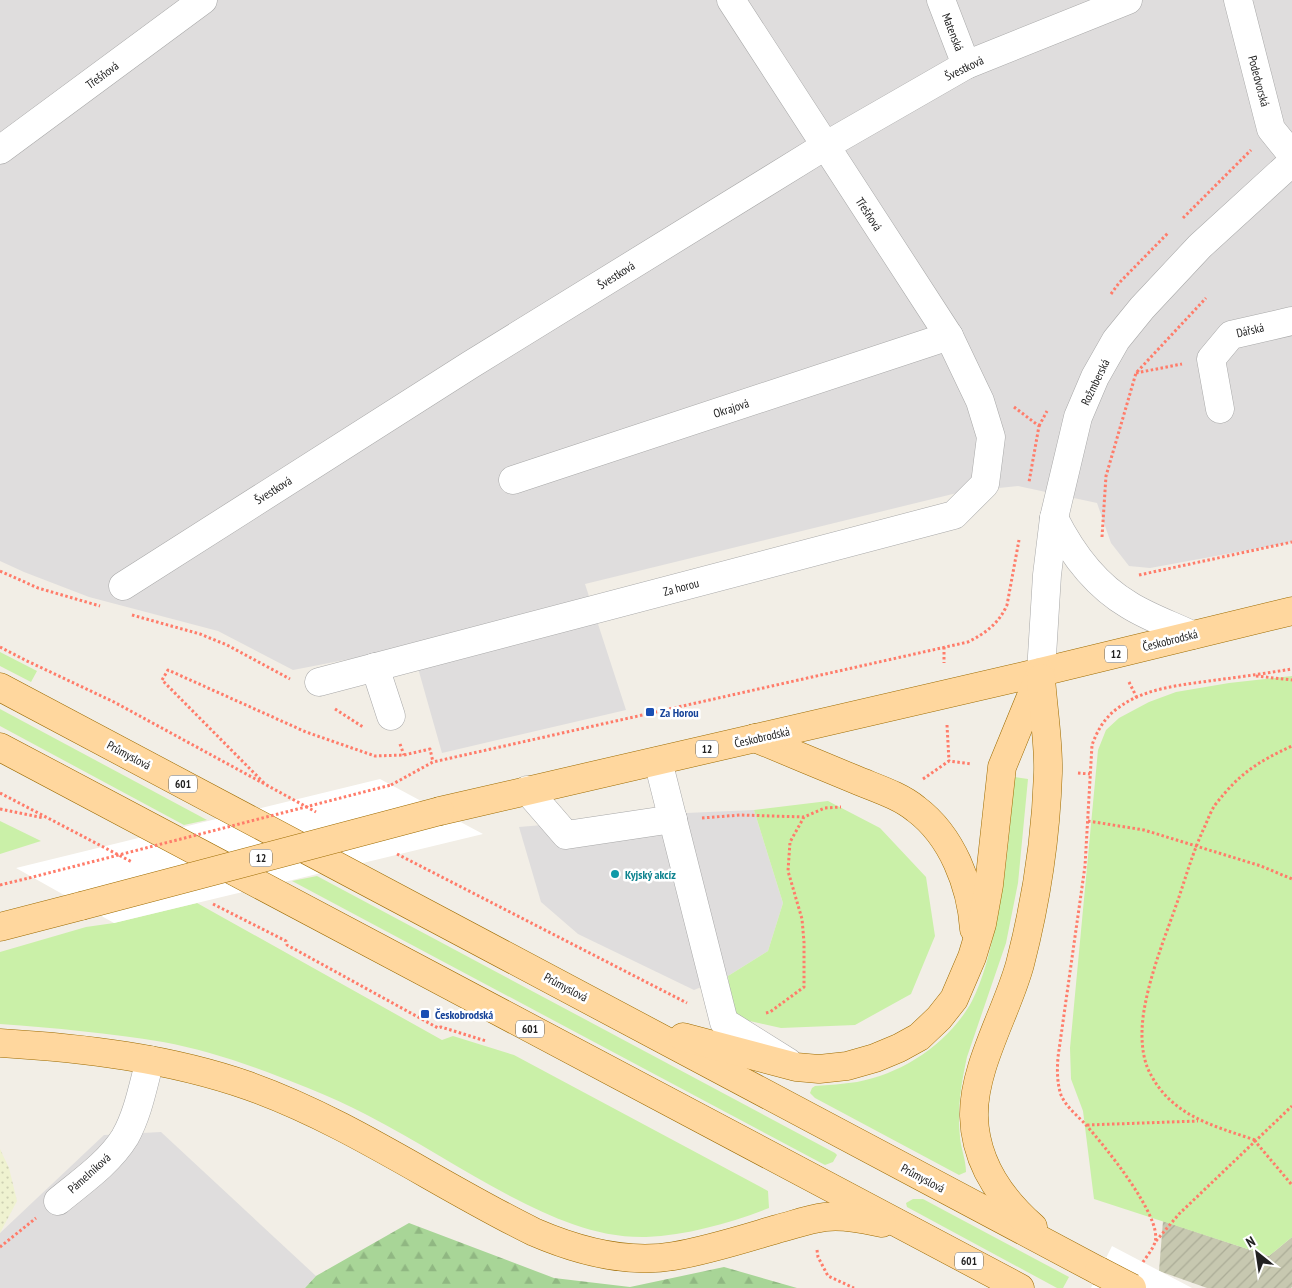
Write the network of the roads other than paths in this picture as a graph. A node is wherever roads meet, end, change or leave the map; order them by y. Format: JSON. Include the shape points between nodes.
{"nodes":[{"id":1,"x":203,"y":0,"type":"edge"},
{"id":2,"x":732,"y":0,"type":"edge"},
{"id":3,"x":941,"y":0,"type":"edge"},
{"id":4,"x":1128,"y":0,"type":"edge"},
{"id":5,"x":1238,"y":0,"type":"edge"},
{"id":6,"x":966,"y":64,"type":"junction"},
{"id":7,"x":825,"y":146,"type":"junction"},
{"id":8,"x":0,"y":150,"type":"edge"},
{"id":9,"x":1292,"y":155,"type":"edge"},
{"id":10,"x":1292,"y":162,"type":"edge"},
{"id":11,"x":1292,"y":321,"type":"edge"},
{"id":12,"x":949,"y":336,"type":"junction"},
{"id":13,"x":1220,"y":409,"type":"dead end"},
{"id":14,"x":991,"y":437,"type":"joint"},
{"id":15,"x":512,"y":480,"type":"dead end"},
{"id":16,"x":1054,"y":518,"type":"junction"},
{"id":17,"x":123,"y":586,"type":"dead end"},
{"id":18,"x":1292,"y":611,"type":"edge"},
{"id":19,"x":1192,"y":635,"type":"junction"},
{"id":20,"x":375,"y":667,"type":"junction"},
{"id":21,"x":1041,"y":672,"type":"junction"},
{"id":22,"x":0,"y":687,"type":"edge"},
{"id":23,"x":315,"y":690,"type":"road end"},
{"id":24,"x":394,"y":727,"type":"road end"},
{"id":25,"x":755,"y":738,"type":"junction"},
{"id":26,"x":0,"y":747,"type":"edge"},
{"id":27,"x":658,"y":760,"type":"junction"},
{"id":28,"x":527,"y":790,"type":"junction"},
{"id":29,"x":673,"y":819,"type":"junction"},
{"id":30,"x":0,"y":927,"type":"edge"},
{"id":31,"x":972,"y":958,"type":"junction"},
{"id":32,"x":640,"y":1027,"type":"junction"},
{"id":33,"x":0,"y":1043,"type":"edge"},
{"id":34,"x":150,"y":1060,"type":"junction"},
{"id":35,"x":796,"y":1067,"type":"junction"},
{"id":36,"x":58,"y":1200,"type":"road end"},
{"id":37,"x":918,"y":1234,"type":"junction"},
{"id":38,"x":1058,"y":1249,"type":"junction"},
{"id":39,"x":1134,"y":1278,"type":"edge"},
{"id":40,"x":1020,"y":1288,"type":"edge"}],
"edges":[{"from":1,"to":8,"type":"street","name":"Třešňová"},
{"from":2,"to":7,"type":"street","name":"Třešňová"},
{"from":3,"to":6,"type":"street","name":"Matenská"},
{"from":4,"to":6,"type":"street","name":"Švestková"},
{"from":5,"to":9,"type":"street","name":"Podedvorská","via":[[1271,129]]},
{"from":6,"to":7,"type":"street","name":"Švestková"},
{"from":7,"to":12,"type":"street","name":"Třešňová"},
{"from":7,"to":17,"type":"street","name":"Švestková","via":[[470,364]]},
{"from":10,"to":16,"type":"street","name":"Rožmberská","via":[[1200,246],[1116,340],[1078,417]]},
{"from":11,"to":13,"type":"street","name":"Dářská","via":[[1231,335],[1211,359]]},
{"from":12,"to":14,"type":"street","name":"Třešňová","via":[[980,401]]},
{"from":12,"to":15,"type":"street","name":"Okrajová"},
{"from":14,"to":20,"type":"street","name":"Za horou","via":[[984,484],[954,515]]},
{"from":16,"to":19,"type":"street","via":[[1075,553],[1103,586],[1129,605]]},
{"from":16,"to":21,"type":"street","name":"Rožmberská"},
{"from":18,"to":19,"type":"main road","name":"Českobrodská","number":"12"},
{"from":19,"to":21,"type":"main road","name":"Českobrodská","number":"12"},
{"from":20,"to":23,"type":"street","name":"Za horou"},
{"from":20,"to":24,"type":"street"},
{"from":21,"to":25,"type":"main road","name":"Českobrodská","number":"12"},
{"from":21,"to":31,"type":"main road","via":[[1002,767],[982,924]]},
{"from":21,"to":38,"type":"main road","via":[[1048,771],[1036,894],[1019,966],[982,1071],[974,1115],[981,1158],[990,1176],[1021,1216]]},
{"from":22,"to":32,"type":"main road","name":"Průmyslová","number":"601"},
{"from":25,"to":27,"type":"main road","name":"Českobrodská","number":"12"},
{"from":25,"to":31,"type":"main road","via":[[899,799],[916,808],[932,823],[954,854],[969,894],[975,935]]},
{"from":26,"to":37,"type":"main road","number":"601"},
{"from":27,"to":28,"type":"main road","name":"Českobrodská","number":"12"},
{"from":27,"to":29,"type":"street"},
{"from":28,"to":29,"type":"street","via":[[566,835]]},
{"from":28,"to":30,"type":"main road","name":"Českobrodská","number":"12","bridge":true},
{"from":29,"to":35,"type":"street","via":[[724,1022]]},
{"from":31,"to":35,"type":"main road","via":[[954,999],[919,1037],[899,1048],[847,1066]]},
{"from":32,"to":35,"type":"main road"},
{"from":32,"to":38,"type":"main road","name":"Průmyslová","number":"601"},
{"from":33,"to":34,"type":"main road","via":[[66,1047]]},
{"from":34,"to":36,"type":"street","name":"Pámelníková","via":[[134,1116],[124,1138],[108,1159]]},
{"from":34,"to":37,"type":"main road","via":[[201,1071],[292,1103],[509,1220],[560,1243],[590,1252],[619,1257],[673,1256],[824,1217],[860,1218]]},
{"from":37,"to":40,"type":"main road","number":"601"},
{"from":38,"to":39,"type":"main road","name":"Průmyslová","number":"601","bridge":true,"via":[[1099,1271]]}]}
